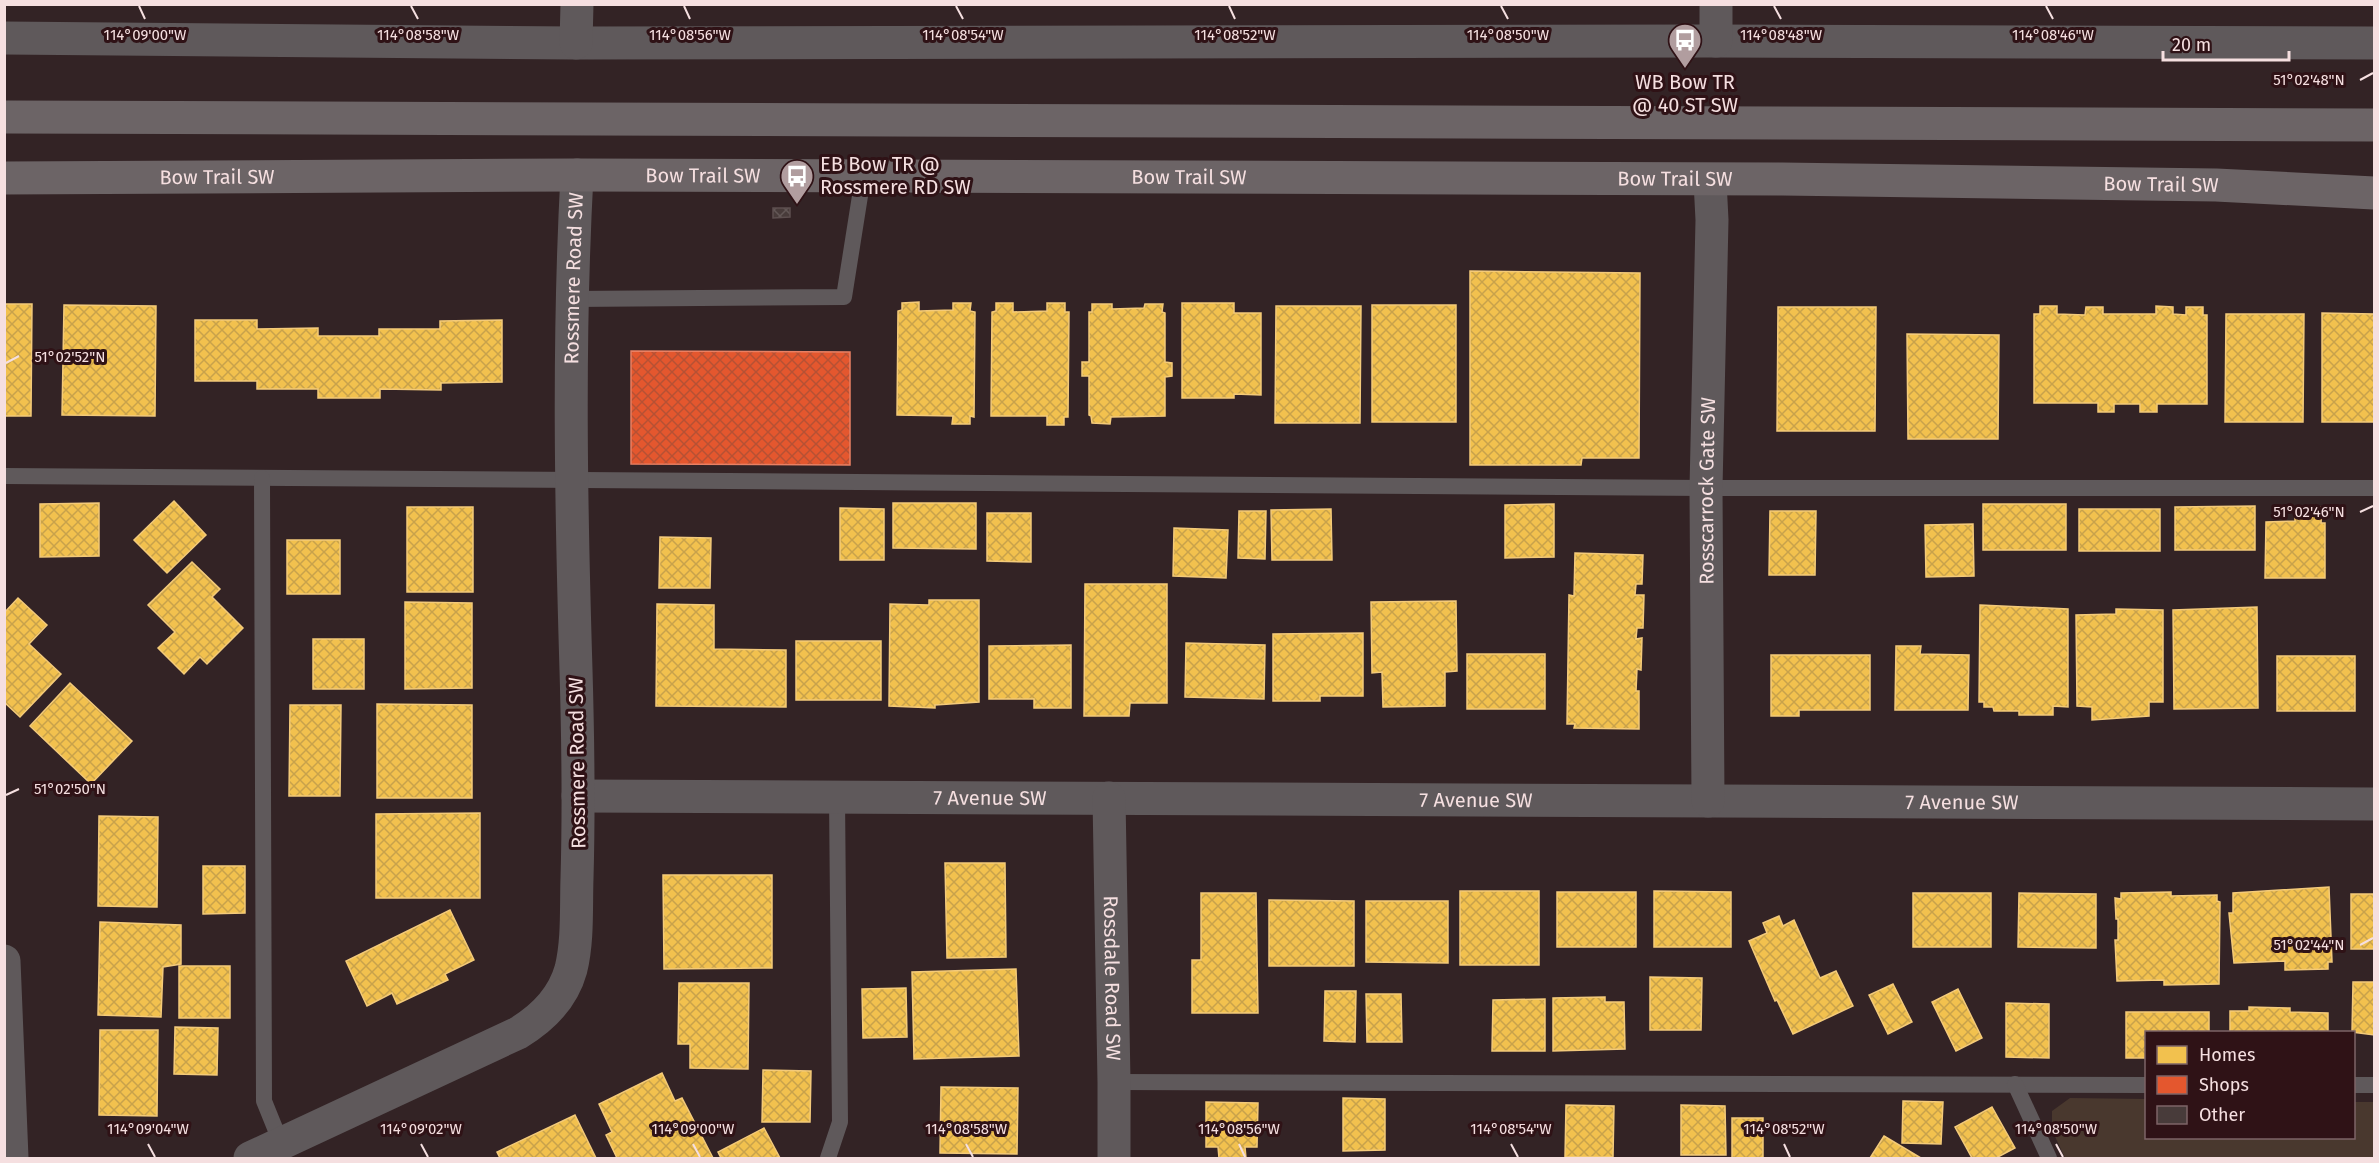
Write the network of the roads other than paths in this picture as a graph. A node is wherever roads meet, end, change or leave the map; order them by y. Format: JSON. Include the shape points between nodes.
{"nodes":[{"id":1,"x":577,"y":4,"type":"edge"},
{"id":2,"x":1716,"y":4,"type":"edge"},
{"id":3,"x":4,"y":38,"type":"edge"},
{"id":4,"x":1716,"y":41,"type":"junction"},
{"id":5,"x":576,"y":43,"type":"junction"},
{"id":6,"x":2374,"y":43,"type":"edge"},
{"id":7,"x":4,"y":117,"type":"edge"},
{"id":8,"x":2374,"y":125,"type":"edge"},
{"id":9,"x":577,"y":175,"type":"junction"},
{"id":10,"x":863,"y":177,"type":"junction"},
{"id":11,"x":4,"y":178,"type":"edge"},
{"id":12,"x":1710,"y":181,"type":"junction"},
{"id":13,"x":2374,"y":193,"type":"edge"},
{"id":14,"x":573,"y":299,"type":"junction"},
{"id":15,"x":4,"y":476,"type":"edge"},
{"id":16,"x":262,"y":478,"type":"junction"},
{"id":17,"x":570,"y":479,"type":"junction"},
{"id":18,"x":1707,"y":488,"type":"junction"},
{"id":19,"x":2374,"y":488,"type":"edge"},
{"id":20,"x":578,"y":796,"type":"junction"},
{"id":21,"x":837,"y":797,"type":"junction"},
{"id":22,"x":1109,"y":798,"type":"junction"},
{"id":23,"x":1708,"y":801,"type":"junction"},
{"id":24,"x":2374,"y":804,"type":"edge"},
{"id":25,"x":4,"y":961,"type":"edge"},
{"id":26,"x":1114,"y":1082,"type":"junction"},
{"id":27,"x":2015,"y":1084,"type":"junction"},
{"id":28,"x":2145,"y":1085,"type":"edge"},
{"id":29,"x":2355,"y":1085,"type":"edge"},
{"id":30,"x":2374,"y":1085,"type":"edge"},
{"id":31,"x":281,"y":1143,"type":"junction"},
{"id":32,"x":12,"y":1158,"type":"edge"},
{"id":33,"x":250,"y":1158,"type":"edge"},
{"id":34,"x":828,"y":1158,"type":"edge"},
{"id":35,"x":1114,"y":1158,"type":"edge"},
{"id":36,"x":2049,"y":1158,"type":"edge"}],
"edges":[{"from":1,"to":5,"type":"street"},
{"from":2,"to":4,"type":"street"},
{"from":3,"to":5,"type":"street"},
{"from":4,"to":5,"type":"street"},
{"from":4,"to":6,"type":"street"},
{"from":7,"to":8,"type":"main road"},
{"from":9,"to":10,"type":"main road","name":"Bow Trail SW"},
{"from":9,"to":11,"type":"main road","name":"Bow Trail SW"},
{"from":9,"to":14,"type":"street","name":"Rossmere Road SW"},
{"from":10,"to":12,"type":"main road","name":"Bow Trail SW"},
{"from":10,"to":14,"type":"lane","via":[[844,297]]},
{"from":12,"to":13,"type":"main road","name":"Bow Trail SW","via":[[2216,185]]},
{"from":12,"to":18,"type":"street","name":"Rosscarrock Gate SW"},
{"from":14,"to":17,"type":"street","name":"Rossmere Road SW"},
{"from":15,"to":16,"type":"lane"},
{"from":16,"to":17,"type":"lane"},
{"from":16,"to":31,"type":"lane","via":[[264,1101]]},
{"from":17,"to":18,"type":"lane"},
{"from":17,"to":20,"type":"street","name":"Rossmere Road SW"},
{"from":18,"to":19,"type":"lane"},
{"from":18,"to":23,"type":"street","name":"Rosscarrock Gate SW"},
{"from":20,"to":21,"type":"street","name":"7 Avenue SW"},
{"from":20,"to":31,"type":"street","name":"Rossmere Road SW","via":[[575,952],[562,991],[550,1008],[518,1033]]},
{"from":21,"to":22,"type":"street","name":"7 Avenue SW"},
{"from":21,"to":34,"type":"lane","via":[[840,1122]]},
{"from":22,"to":23,"type":"street","name":"7 Avenue SW"},
{"from":22,"to":26,"type":"street","name":"Rossdale Road SW"},
{"from":23,"to":24,"type":"street","name":"7 Avenue SW"},
{"from":25,"to":32,"type":"street"},
{"from":26,"to":27,"type":"lane"},
{"from":26,"to":35,"type":"street","name":"Rossdale Road SW"},
{"from":27,"to":28,"type":"lane"},
{"from":27,"to":36,"type":"lane"},
{"from":29,"to":30,"type":"lane"},
{"from":31,"to":33,"type":"street","name":"Rossmere Road SW"}]}
